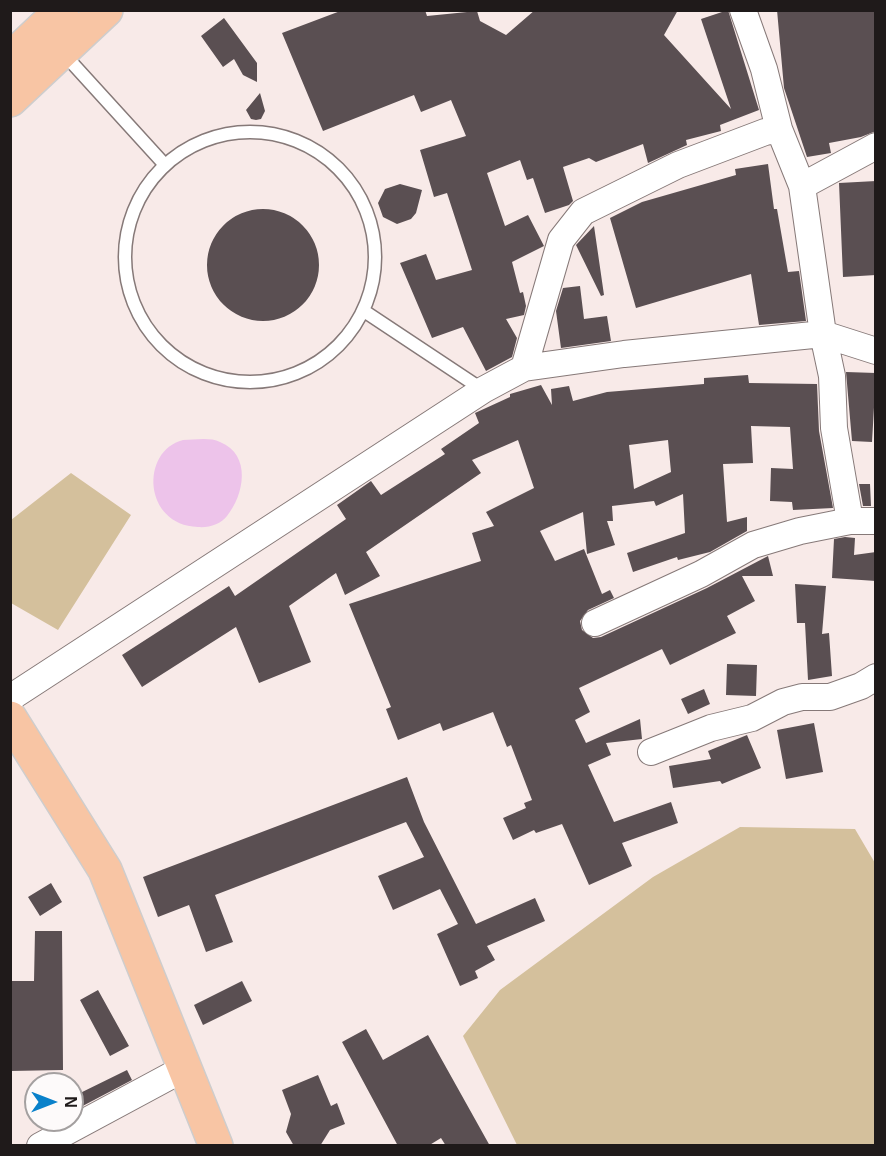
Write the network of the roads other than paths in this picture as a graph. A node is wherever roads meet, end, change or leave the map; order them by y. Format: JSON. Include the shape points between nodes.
{"nodes":[{"id":1,"x":62,"y":10,"type":"edge"},
{"id":2,"x":106,"y":10,"type":"edge"},
{"id":3,"x":742,"y":10,"type":"edge"},
{"id":4,"x":62,"y":52,"type":"junction"},
{"id":5,"x":10,"y":59,"type":"edge"},
{"id":6,"x":10,"y":100,"type":"edge"},
{"id":7,"x":779,"y":129,"type":"junction"},
{"id":8,"x":876,"y":146,"type":"edge"},
{"id":9,"x":165,"y":165,"type":"junction"},
{"id":10,"x":802,"y":186,"type":"junction"},
{"id":11,"x":364,"y":310,"type":"junction"},
{"id":12,"x":823,"y":334,"type":"junction"},
{"id":13,"x":876,"y":351,"type":"edge"},
{"id":14,"x":524,"y":368,"type":"junction"},
{"id":15,"x":483,"y":390,"type":"junction"},
{"id":16,"x":850,"y":521,"type":"junction"},
{"id":17,"x":876,"y":521,"type":"edge"},
{"id":18,"x":596,"y":623,"type":"dead end"},
{"id":19,"x":876,"y":677,"type":"edge"},
{"id":20,"x":10,"y":698,"type":"edge"},
{"id":21,"x":10,"y":718,"type":"edge"},
{"id":22,"x":651,"y":752,"type":"dead end"},
{"id":23,"x":185,"y":1068,"type":"junction"},
{"id":24,"x":40,"y":1146,"type":"edge"},
{"id":25,"x":216,"y":1146,"type":"edge"}],
"edges":[{"from":1,"to":5,"type":"main road"},
{"from":2,"to":4,"type":"main road"},
{"from":3,"to":7,"type":"street","via":[[764,69]]},
{"from":4,"to":6,"type":"main road"},
{"from":4,"to":9,"type":"lane"},
{"from":7,"to":10,"type":"street"},
{"from":7,"to":14,"type":"street","via":[[678,165],[583,212],[561,240]]},
{"from":8,"to":10,"type":"street"},
{"from":9,"to":11,"type":"lane","via":[[190,147],[220,135],[250,132],[310,147],[336,166],[356,190],[369,218],[375,249],[373,281]]},
{"from":9,"to":11,"type":"lane","via":[[144,192],[130,223],[125,256],[130,290],[143,321],[164,348],[191,368],[223,380],[256,383],[289,377],[320,362],[345,339]]},
{"from":10,"to":12,"type":"street"},
{"from":11,"to":15,"type":"lane"},
{"from":12,"to":13,"type":"street"},
{"from":12,"to":14,"type":"street"},
{"from":12,"to":16,"type":"street"},
{"from":14,"to":15,"type":"street"},
{"from":15,"to":20,"type":"street"},
{"from":16,"to":17,"type":"street"},
{"from":16,"to":18,"type":"street","via":[[753,545]]},
{"from":19,"to":22,"type":"street","via":[[830,697],[783,702],[752,718],[711,728]]},
{"from":21,"to":23,"type":"main road","via":[[105,870]]},
{"from":23,"to":24,"type":"street"},
{"from":23,"to":25,"type":"main road"}]}
